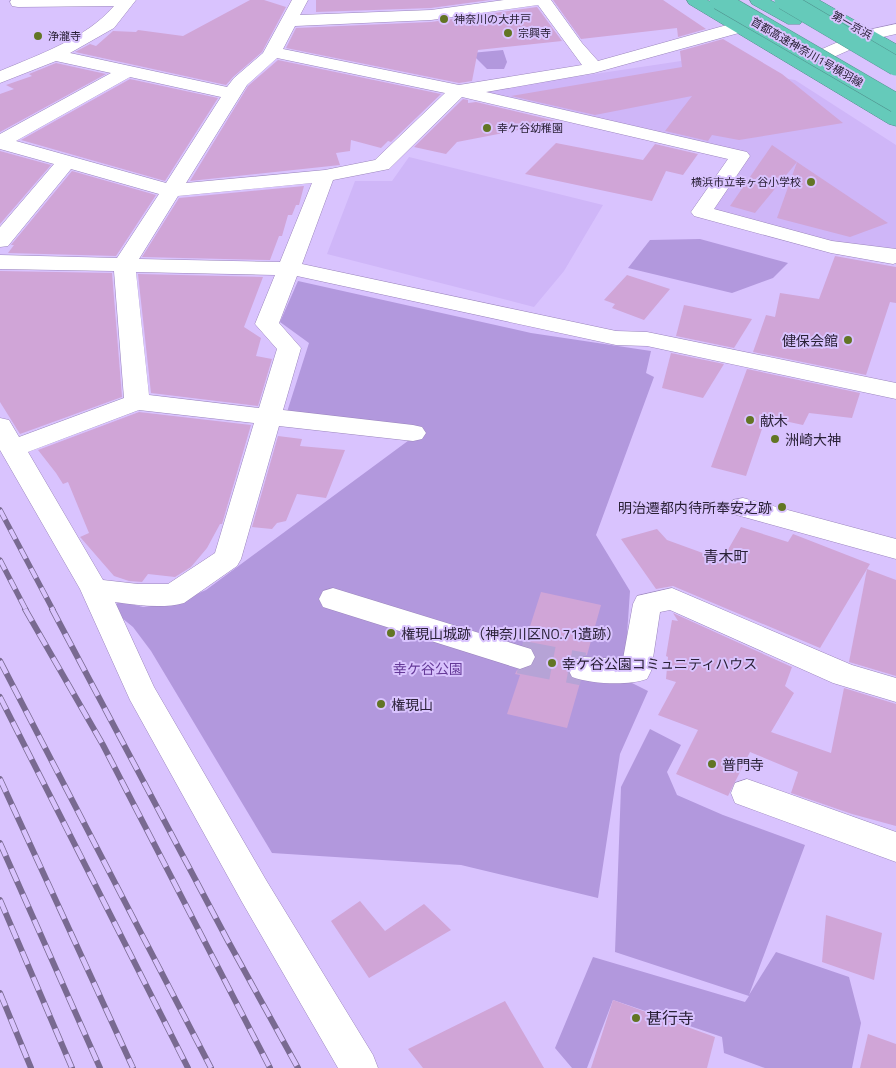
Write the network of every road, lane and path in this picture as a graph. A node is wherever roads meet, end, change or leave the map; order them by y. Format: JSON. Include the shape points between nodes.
{"nodes":[{"id":1,"x":300,"y":0,"type":"edge"},
{"id":2,"x":542,"y":0,"type":"edge"},
{"id":3,"x":695,"y":0,"type":"edge"},
{"id":4,"x":719,"y":0,"type":"edge"},
{"id":5,"x":758,"y":0,"type":"edge"},
{"id":6,"x":784,"y":0,"type":"edge"},
{"id":7,"x":807,"y":0,"type":"edge"},
{"id":8,"x":127,"y":1,"type":"edge"},
{"id":9,"x":18,"y":2,"type":"dead end"},
{"id":10,"x":289,"y":21,"type":"junction"},
{"id":11,"x":740,"y":27,"type":"junction"},
{"id":12,"x":896,"y":29,"type":"edge"},
{"id":13,"x":869,"y":36,"type":"junction"},
{"id":14,"x":894,"y":48,"type":"edge"},
{"id":15,"x":273,"y":52,"type":"junction"},
{"id":16,"x":54,"y":54,"type":"junction"},
{"id":17,"x":803,"y":64,"type":"junction"},
{"id":18,"x":896,"y":66,"type":"edge"},
{"id":19,"x":594,"y":68,"type":"junction"},
{"id":20,"x":127,"y":71,"type":"junction"},
{"id":21,"x":0,"y":78,"type":"edge"},
{"id":22,"x":896,"y":78,"type":"edge"},
{"id":23,"x":458,"y":91,"type":"junction"},
{"id":24,"x":232,"y":94,"type":"junction"},
{"id":25,"x":896,"y":103,"type":"edge"},
{"id":26,"x":896,"y":120,"type":"edge"},
{"id":27,"x":0,"y":143,"type":"edge"},
{"id":28,"x":67,"y":161,"type":"junction"},
{"id":29,"x":325,"y":176,"type":"junction"},
{"id":30,"x":171,"y":191,"type":"junction"},
{"id":31,"x":0,"y":241,"type":"edge"},
{"id":32,"x":896,"y":256,"type":"edge"},
{"id":33,"x":0,"y":262,"type":"edge"},
{"id":34,"x":124,"y":265,"type":"junction"},
{"id":35,"x":289,"y":268,"type":"junction"},
{"id":36,"x":896,"y":392,"type":"edge"},
{"id":37,"x":137,"y":402,"type":"junction"},
{"id":38,"x":269,"y":416,"type":"junction"},
{"id":39,"x":413,"y":433,"type":"dead end"},
{"id":40,"x":6,"y":437,"type":"edge"},
{"id":41,"x":743,"y":507,"type":"dead end"},
{"id":42,"x":896,"y":549,"type":"edge"},
{"id":43,"x":94,"y":589,"type":"junction"},
{"id":44,"x":333,"y":599,"type":"dead end"},
{"id":45,"x":520,"y":657,"type":"tunnel mouth"},
{"id":46,"x":583,"y":669,"type":"tunnel mouth"},
{"id":47,"x":896,"y":690,"type":"edge"},
{"id":48,"x":747,"y":793,"type":"dead end"},
{"id":49,"x":896,"y":847,"type":"edge"},
{"id":50,"x":359,"y":1068,"type":"edge"}],
"edges":[{"from":1,"to":10,"type":"street"},
{"from":2,"to":10,"type":"street","via":[[431,15]]},
{"from":2,"to":19,"type":"street"},
{"from":3,"to":11,"type":"highway"},
{"from":4,"to":25,"type":"highway","name":"首都高速神奈川1号横羽線","bridge":true},
{"from":5,"to":22,"type":"highway"},
{"from":6,"to":18,"type":"highway","bridge":true},
{"from":7,"to":13,"type":"highway","name":"第一京浜"},
{"from":8,"to":9,"type":"street"},
{"from":8,"to":16,"type":"street","via":[[108,24]]},
{"from":10,"to":15,"type":"street"},
{"from":11,"to":17,"type":"highway"},
{"from":11,"to":19,"type":"street"},
{"from":12,"to":13,"type":"street"},
{"from":13,"to":14,"type":"highway","name":"第一京浜"},
{"from":13,"to":17,"type":"street"},
{"from":14,"to":17,"type":"street"},
{"from":15,"to":23,"type":"street"},
{"from":15,"to":24,"type":"street","via":[[240,82]]},
{"from":16,"to":20,"type":"street"},
{"from":16,"to":21,"type":"street"},
{"from":17,"to":26,"type":"highway"},
{"from":19,"to":23,"type":"street"},
{"from":20,"to":24,"type":"street"},
{"from":20,"to":27,"type":"street"},
{"from":23,"to":29,"type":"street","via":[[382,166]]},
{"from":23,"to":32,"type":"street","via":[[740,156],[701,212],[831,247]]},
{"from":24,"to":30,"type":"street"},
{"from":27,"to":28,"type":"street"},
{"from":28,"to":30,"type":"street"},
{"from":28,"to":31,"type":"street"},
{"from":29,"to":30,"type":"street"},
{"from":29,"to":35,"type":"street"},
{"from":30,"to":34,"type":"street"},
{"from":33,"to":34,"type":"street"},
{"from":34,"to":35,"type":"street"},
{"from":34,"to":37,"type":"street"},
{"from":35,"to":36,"type":"street","via":[[616,338],[647,339]]},
{"from":35,"to":38,"type":"street","via":[[267,324],[289,348]]},
{"from":37,"to":38,"type":"street"},
{"from":37,"to":40,"type":"street"},
{"from":38,"to":39,"type":"street"},
{"from":38,"to":43,"type":"street","via":[[227,559],[174,595],[138,595]]},
{"from":40,"to":43,"type":"street"},
{"from":41,"to":42,"type":"street"},
{"from":43,"to":50,"type":"street","via":[[141,691]]},
{"from":44,"to":45,"type":"street"},
{"from":46,"to":47,"type":"street","via":[[636,671],[647,604],[672,599],[844,675]]},
{"from":48,"to":49,"type":"street"}]}
